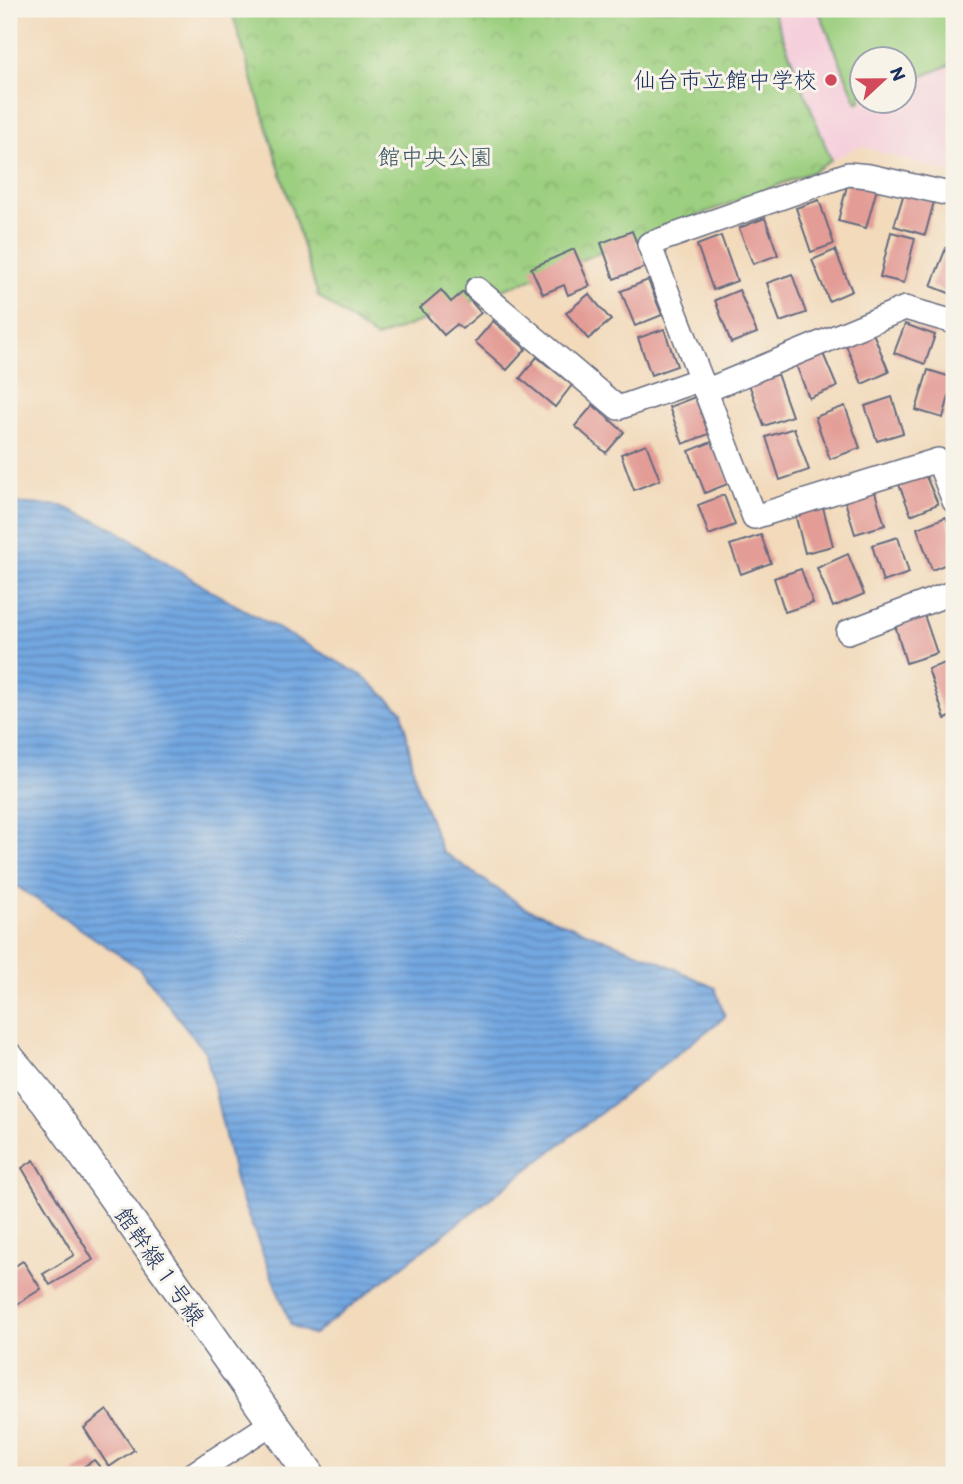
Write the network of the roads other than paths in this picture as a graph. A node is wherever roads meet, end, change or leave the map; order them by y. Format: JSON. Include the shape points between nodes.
{"nodes":[{"id":1,"x":954,"y":195,"type":"edge"},
{"id":2,"x":477,"y":289,"type":"dead end"},
{"id":3,"x":954,"y":322,"type":"edge"},
{"id":4,"x":703,"y":385,"type":"junction"},
{"id":5,"x":954,"y":501,"type":"edge"},
{"id":6,"x":954,"y":592,"type":"edge"},
{"id":7,"x":848,"y":632,"type":"dead end"},
{"id":8,"x":9,"y":1058,"type":"edge"},
{"id":9,"x":272,"y":1423,"type":"junction"},
{"id":10,"x":192,"y":1475,"type":"edge"},
{"id":11,"x":310,"y":1475,"type":"edge"}],
"edges":[{"from":1,"to":4,"type":"street","via":[[848,174],[649,244]]},
{"from":2,"to":4,"type":"street","via":[[618,408]]},
{"from":3,"to":4,"type":"street","via":[[905,308]]},
{"from":4,"to":5,"type":"street","via":[[754,517],[938,460]]},
{"from":6,"to":7,"type":"street"},
{"from":8,"to":9,"type":"street","name":"館幹線１号線","via":[[46,1102]]},
{"from":9,"to":10,"type":"street"},
{"from":9,"to":11,"type":"street","name":"館幹線１号線"}]}
